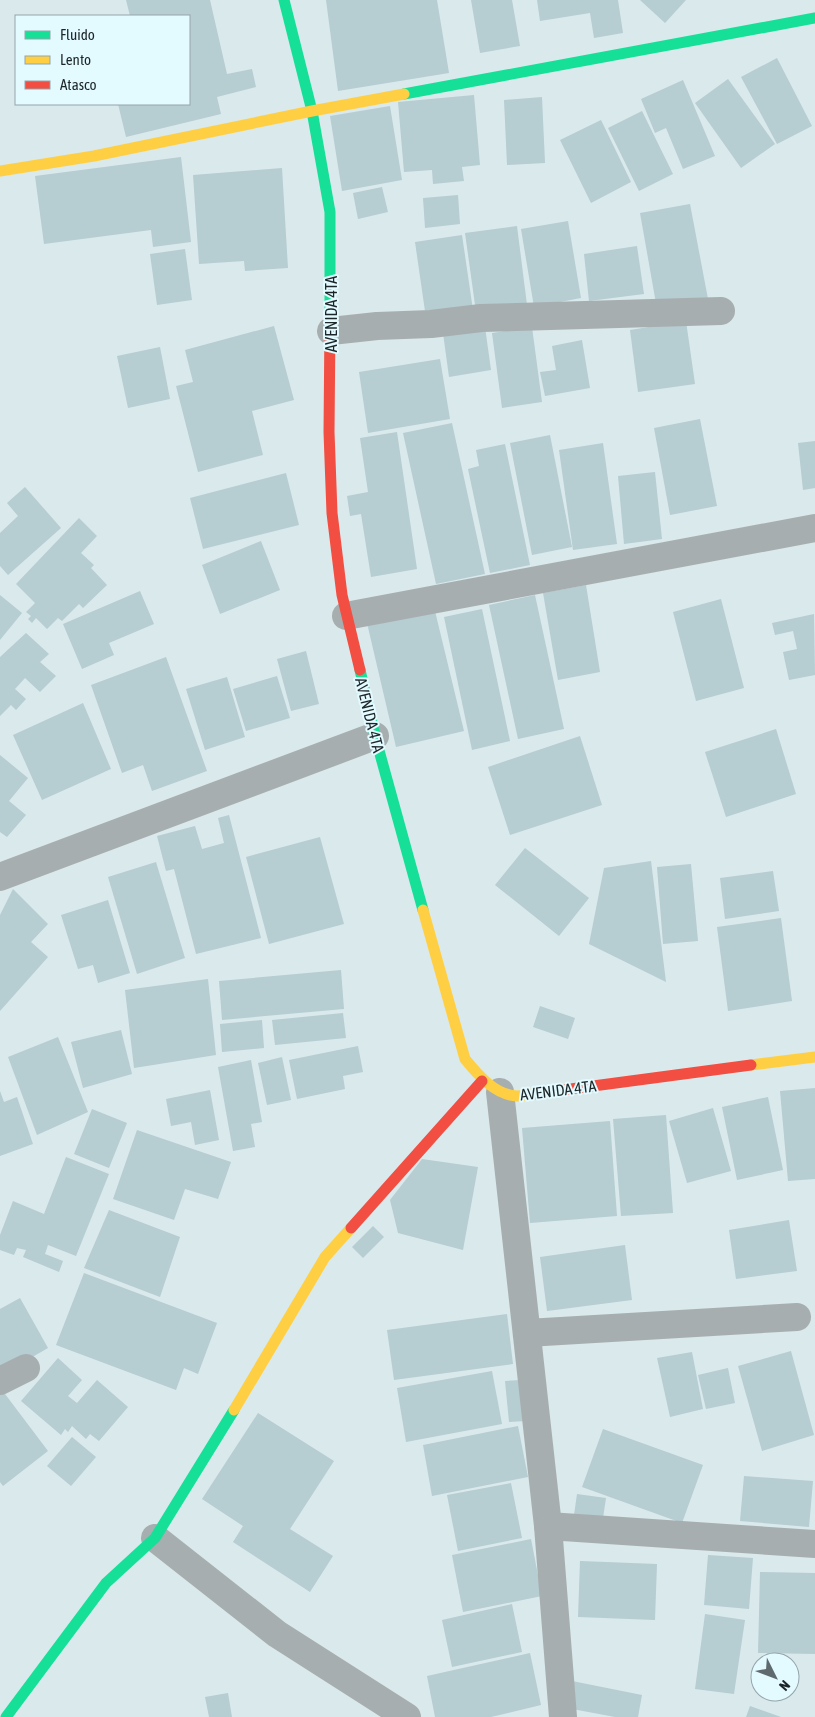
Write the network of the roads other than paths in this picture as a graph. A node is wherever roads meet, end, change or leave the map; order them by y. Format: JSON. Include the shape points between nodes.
{"nodes":[{"id":1,"x":284,"y":0,"type":"edge"},
{"id":2,"x":815,"y":18,"type":"edge"},
{"id":3,"x":312,"y":111,"type":"junction"},
{"id":4,"x":0,"y":170,"type":"edge"},
{"id":5,"x":721,"y":311,"type":"dead end"},
{"id":6,"x":331,"y":331,"type":"junction"},
{"id":7,"x":815,"y":528,"type":"edge"},
{"id":8,"x":346,"y":616,"type":"junction"},
{"id":9,"x":375,"y":736,"type":"junction"},
{"id":10,"x":0,"y":877,"type":"edge"},
{"id":11,"x":815,"y":1057,"type":"edge"},
{"id":12,"x":491,"y":1086,"type":"junction"},
{"id":13,"x":797,"y":1317,"type":"dead end"},
{"id":14,"x":527,"y":1333,"type":"junction"},
{"id":15,"x":26,"y":1368,"type":"dead end"},
{"id":16,"x":0,"y":1381,"type":"edge"},
{"id":17,"x":548,"y":1526,"type":"junction"},
{"id":18,"x":155,"y":1538,"type":"junction"},
{"id":19,"x":815,"y":1544,"type":"edge"},
{"id":20,"x":6,"y":1717,"type":"edge"},
{"id":21,"x":407,"y":1717,"type":"edge"},
{"id":22,"x":563,"y":1717,"type":"edge"}],
"edges":[{"from":1,"to":3,"type":"street","name":"AVENIDA 4TA"},
{"from":2,"to":3,"type":"street"},
{"from":3,"to":4,"type":"street","via":[[94,156]]},
{"from":3,"to":6,"type":"street","name":"AVENIDA 4TA","via":[[330,212]]},
{"from":5,"to":6,"type":"street","via":[[481,318]]},
{"from":6,"to":8,"type":"street","name":"AVENIDA 4TA","via":[[329,432],[332,513]]},
{"from":7,"to":8,"type":"street"},
{"from":8,"to":9,"type":"street","name":"AVENIDA 4TA"},
{"from":9,"to":10,"type":"street"},
{"from":9,"to":12,"type":"street","name":"AVENIDA 4TA","via":[[465,1059]]},
{"from":11,"to":12,"type":"street","name":"AVENIDA 4TA","via":[[516,1096]]},
{"from":12,"to":14,"type":"street"},
{"from":12,"to":18,"type":"street","via":[[325,1257]]},
{"from":13,"to":14,"type":"street"},
{"from":14,"to":17,"type":"street"},
{"from":15,"to":16,"type":"street"},
{"from":17,"to":19,"type":"street"},
{"from":17,"to":22,"type":"street"},
{"from":18,"to":20,"type":"street","via":[[106,1583]]},
{"from":18,"to":21,"type":"street","via":[[277,1634]]}]}
